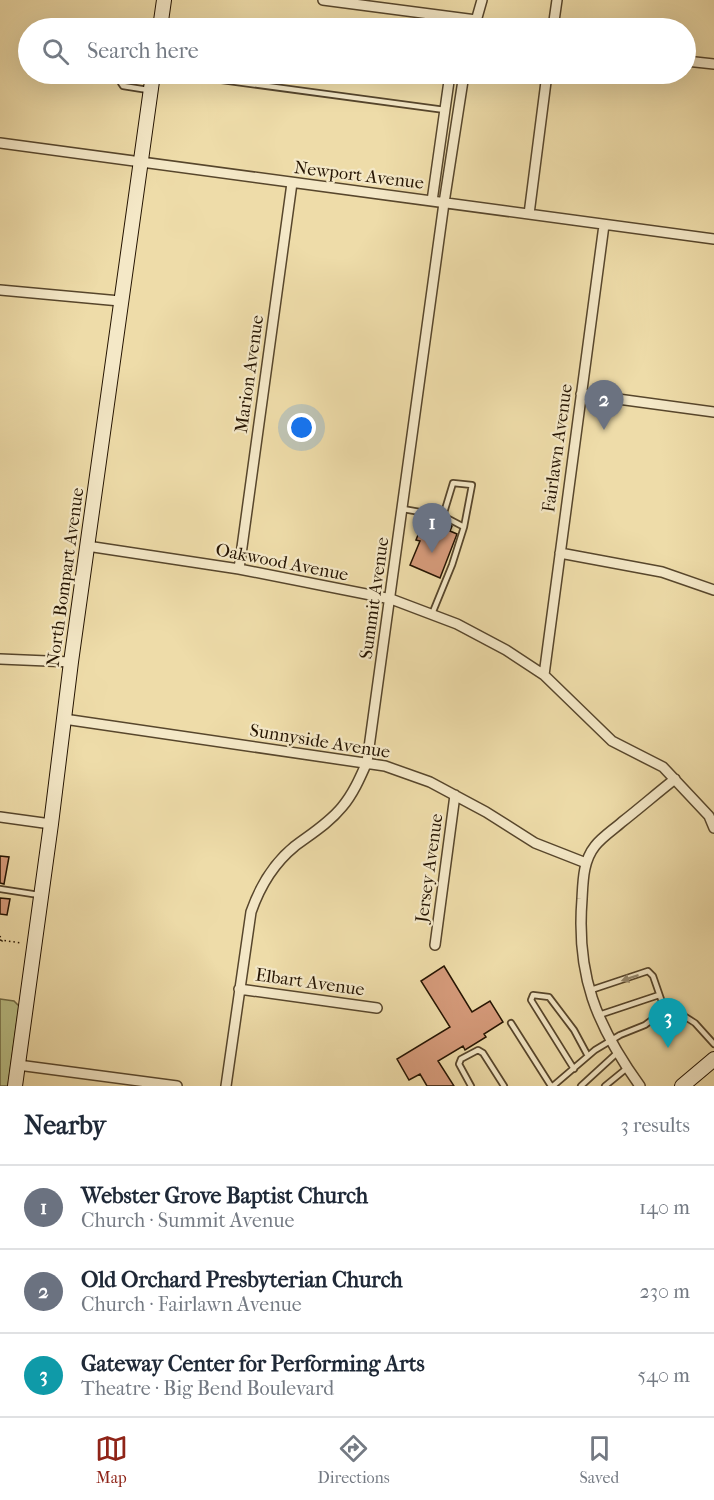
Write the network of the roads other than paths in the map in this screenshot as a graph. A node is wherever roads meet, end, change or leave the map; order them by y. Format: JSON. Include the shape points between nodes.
{"nodes":[{"id":1,"x":164,"y":0,"type":"edge"},
{"id":2,"x":323,"y":0,"type":"edge"},
{"id":3,"x":482,"y":0,"type":"edge"},
{"id":4,"x":557,"y":0,"type":"edge"},
{"id":5,"x":161,"y":18,"type":"edge"},
{"id":6,"x":458,"y":18,"type":"edge"},
{"id":7,"x":477,"y":18,"type":"edge"},
{"id":8,"x":554,"y":18,"type":"edge"},
{"id":9,"x":696,"y":62,"type":"edge"},
{"id":10,"x":714,"y":64,"type":"edge"},
{"id":11,"x":122,"y":84,"type":"edge"},
{"id":12,"x":152,"y":84,"type":"edge"},
{"id":13,"x":251,"y":84,"type":"edge"},
{"id":14,"x":449,"y":84,"type":"edge"},
{"id":15,"x":462,"y":84,"type":"edge"},
{"id":16,"x":546,"y":84,"type":"edge"},
{"id":17,"x":151,"y":91,"type":"junction"},
{"id":18,"x":445,"y":110,"type":"junction"},
{"id":19,"x":0,"y":143,"type":"edge"},
{"id":20,"x":141,"y":161,"type":"junction"},
{"id":21,"x":292,"y":183,"type":"junction"},
{"id":22,"x":432,"y":201,"type":"junction"},
{"id":23,"x":444,"y":202,"type":"junction"},
{"id":24,"x":529,"y":214,"type":"junction"},
{"id":25,"x":604,"y":225,"type":"junction"},
{"id":26,"x":714,"y":239,"type":"edge"},
{"id":27,"x":0,"y":290,"type":"edge"},
{"id":28,"x":120,"y":301,"type":"junction"},
{"id":29,"x":581,"y":394,"type":"junction"},
{"id":30,"x":714,"y":412,"type":"edge"},
{"id":31,"x":403,"y":509,"type":"junction"},
{"id":32,"x":443,"y":516,"type":"junction"},
{"id":33,"x":464,"y":528,"type":"junction"},
{"id":34,"x":87,"y":546,"type":"junction"},
{"id":35,"x":560,"y":553,"type":"junction"},
{"id":36,"x":239,"y":569,"type":"junction"},
{"id":37,"x":714,"y":590,"type":"edge"},
{"id":38,"x":391,"y":599,"type":"junction"},
{"id":39,"x":432,"y":614,"type":"junction"},
{"id":40,"x":0,"y":659,"type":"edge"},
{"id":41,"x":71,"y":662,"type":"junction"},
{"id":42,"x":544,"y":675,"type":"junction"},
{"id":43,"x":64,"y":719,"type":"junction"},
{"id":44,"x":367,"y":762,"type":"junction"},
{"id":45,"x":675,"y":779,"type":"junction"},
{"id":46,"x":455,"y":795,"type":"junction"},
{"id":47,"x":0,"y":818,"type":"edge"},
{"id":48,"x":51,"y":824,"type":"junction"},
{"id":49,"x":714,"y":828,"type":"edge"},
{"id":50,"x":586,"y":862,"type":"junction"},
{"id":51,"x":0,"y":889,"type":"edge"},
{"id":52,"x":41,"y":896,"type":"junction"},
{"id":53,"x":435,"y":945,"type":"dead end"},
{"id":54,"x":239,"y":989,"type":"junction"},
{"id":55,"x":590,"y":990,"type":"junction"},
{"id":56,"x":659,"y":995,"type":"junction"},
{"id":57,"x":666,"y":1005,"type":"junction"},
{"id":58,"x":377,"y":1008,"type":"dead end"},
{"id":59,"x":598,"y":1016,"type":"junction"},
{"id":60,"x":511,"y":1023,"type":"dead end"},
{"id":61,"x":610,"y":1040,"type":"junction"},
{"id":62,"x":714,"y":1044,"type":"edge"},
{"id":63,"x":617,"y":1053,"type":"junction"},
{"id":64,"x":588,"y":1056,"type":"junction"},
{"id":65,"x":714,"y":1059,"type":"edge"},
{"id":66,"x":18,"y":1065,"type":"junction"},
{"id":67,"x":627,"y":1068,"type":"junction"},
{"id":68,"x":574,"y":1069,"type":"junction"},
{"id":69,"x":689,"y":1084,"type":"edge"},
{"id":70,"x":15,"y":1086,"type":"edge"},
{"id":71,"x":177,"y":1086,"type":"edge"},
{"id":72,"x":226,"y":1086,"type":"edge"},
{"id":73,"x":471,"y":1086,"type":"edge"},
{"id":74,"x":504,"y":1086,"type":"edge"},
{"id":75,"x":552,"y":1086,"type":"edge"},
{"id":76,"x":581,"y":1086,"type":"edge"},
{"id":77,"x":606,"y":1086,"type":"edge"},
{"id":78,"x":640,"y":1086,"type":"edge"}],
"edges":[{"from":1,"to":5,"type":"street"},
{"from":2,"to":6,"type":"street"},
{"from":3,"to":7,"type":"street"},
{"from":4,"to":8,"type":"street"},
{"from":9,"to":10,"type":"street"},
{"from":11,"to":17,"type":"lane"},
{"from":12,"to":17,"type":"street","name":"North Bompart Avenue"},
{"from":13,"to":18,"type":"lane"},
{"from":14,"to":18,"type":"street"},
{"from":15,"to":23,"type":"street","name":"Summit Avenue"},
{"from":16,"to":24,"type":"street"},
{"from":17,"to":20,"type":"street","name":"North Bompart Avenue"},
{"from":18,"to":22,"type":"street"},
{"from":19,"to":20,"type":"street","name":"Newport Avenue"},
{"from":20,"to":21,"type":"street","name":"Newport Avenue"},
{"from":20,"to":28,"type":"street","name":"North Bompart Avenue"},
{"from":21,"to":22,"type":"street","name":"Newport Avenue"},
{"from":21,"to":36,"type":"street","name":"Marion Avenue"},
{"from":22,"to":23,"type":"street","name":"Newport Avenue"},
{"from":23,"to":24,"type":"street","name":"Newport Avenue"},
{"from":23,"to":31,"type":"street","name":"Summit Avenue"},
{"from":24,"to":25,"type":"street","name":"Newport Avenue"},
{"from":25,"to":26,"type":"street","name":"Newport Avenue"},
{"from":25,"to":29,"type":"street","name":"Fairlawn Avenue"},
{"from":27,"to":28,"type":"street"},
{"from":28,"to":34,"type":"street","name":"North Bompart Avenue"},
{"from":29,"to":30,"type":"street"},
{"from":29,"to":35,"type":"street","name":"Fairlawn Avenue"},
{"from":31,"to":32,"type":"lane"},
{"from":31,"to":38,"type":"street","name":"Summit Avenue"},
{"from":32,"to":33,"type":"lane"},
{"from":32,"to":33,"type":"lane","via":[[453,483],[472,485]]},
{"from":33,"to":39,"type":"lane"},
{"from":34,"to":36,"type":"street","name":"Oakwood Avenue"},
{"from":34,"to":41,"type":"street","name":"North Bompart Avenue"},
{"from":35,"to":37,"type":"street","via":[[662,572]]},
{"from":35,"to":42,"type":"street","name":"Fairlawn Avenue"},
{"from":36,"to":38,"type":"street","name":"Oakwood Avenue"},
{"from":38,"to":39,"type":"street","name":"Oakwood Avenue"},
{"from":38,"to":44,"type":"street","name":"Summit Avenue"},
{"from":39,"to":42,"type":"street","name":"Oakwood Avenue","via":[[497,645]]},
{"from":40,"to":41,"type":"street"},
{"from":41,"to":43,"type":"street","name":"North Bompart Avenue"},
{"from":42,"to":45,"type":"street","name":"Oakwood Avenue","via":[[612,741],[653,760]]},
{"from":43,"to":44,"type":"street","name":"Sunnyside Avenue"},
{"from":43,"to":48,"type":"street","name":"North Bompart Avenue"},
{"from":44,"to":46,"type":"street","name":"Sunnyside Avenue","via":[[407,773]]},
{"from":44,"to":54,"type":"street","name":"Summit Avenue","via":[[341,808],[292,848],[263,884],[251,912]]},
{"from":45,"to":49,"type":"street","name":"Oakwood Avenue","via":[[709,816]]},
{"from":45,"to":50,"type":"street","via":[[602,839]]},
{"from":46,"to":50,"type":"street","name":"Sunnyside Avenue","via":[[535,843]]},
{"from":46,"to":53,"type":"street","name":"Jersey Avenue"},
{"from":47,"to":48,"type":"street"},
{"from":48,"to":52,"type":"street","name":"North Bompart Avenue"},
{"from":50,"to":55,"type":"street","via":[[581,923]]},
{"from":51,"to":52,"type":"lane"},
{"from":52,"to":66,"type":"street","name":"North Bompart Avenue"},
{"from":54,"to":58,"type":"street","name":"Elbart Avenue"},
{"from":54,"to":72,"type":"street","name":"Summit Avenue"},
{"from":56,"to":55,"type":"lane","one_way":true,"via":[[648,971]]},
{"from":55,"to":59,"type":"street"},
{"from":56,"to":57,"type":"lane"},
{"from":56,"to":59,"type":"lane"},
{"from":57,"to":61,"type":"lane","via":[[645,1025]]},
{"from":57,"to":62,"type":"lane","via":[[695,1023]]},
{"from":59,"to":61,"type":"street"},
{"from":60,"to":75,"type":"lane"},
{"from":61,"to":63,"type":"street"},
{"from":61,"to":64,"type":"lane"},
{"from":63,"to":67,"type":"street"},
{"from":63,"to":76,"type":"lane"},
{"from":64,"to":68,"type":"lane"},
{"from":64,"to":68,"type":"lane","via":[[549,997],[533,995],[531,1000]]},
{"from":65,"to":69,"type":"street"},
{"from":66,"to":70,"type":"street","name":"North Bompart Avenue"},
{"from":66,"to":71,"type":"street"},
{"from":67,"to":77,"type":"lane"},
{"from":67,"to":78,"type":"street"},
{"from":68,"to":75,"type":"lane"},
{"from":73,"to":74,"type":"lane","via":[[459,1064],[478,1050]]}]}
